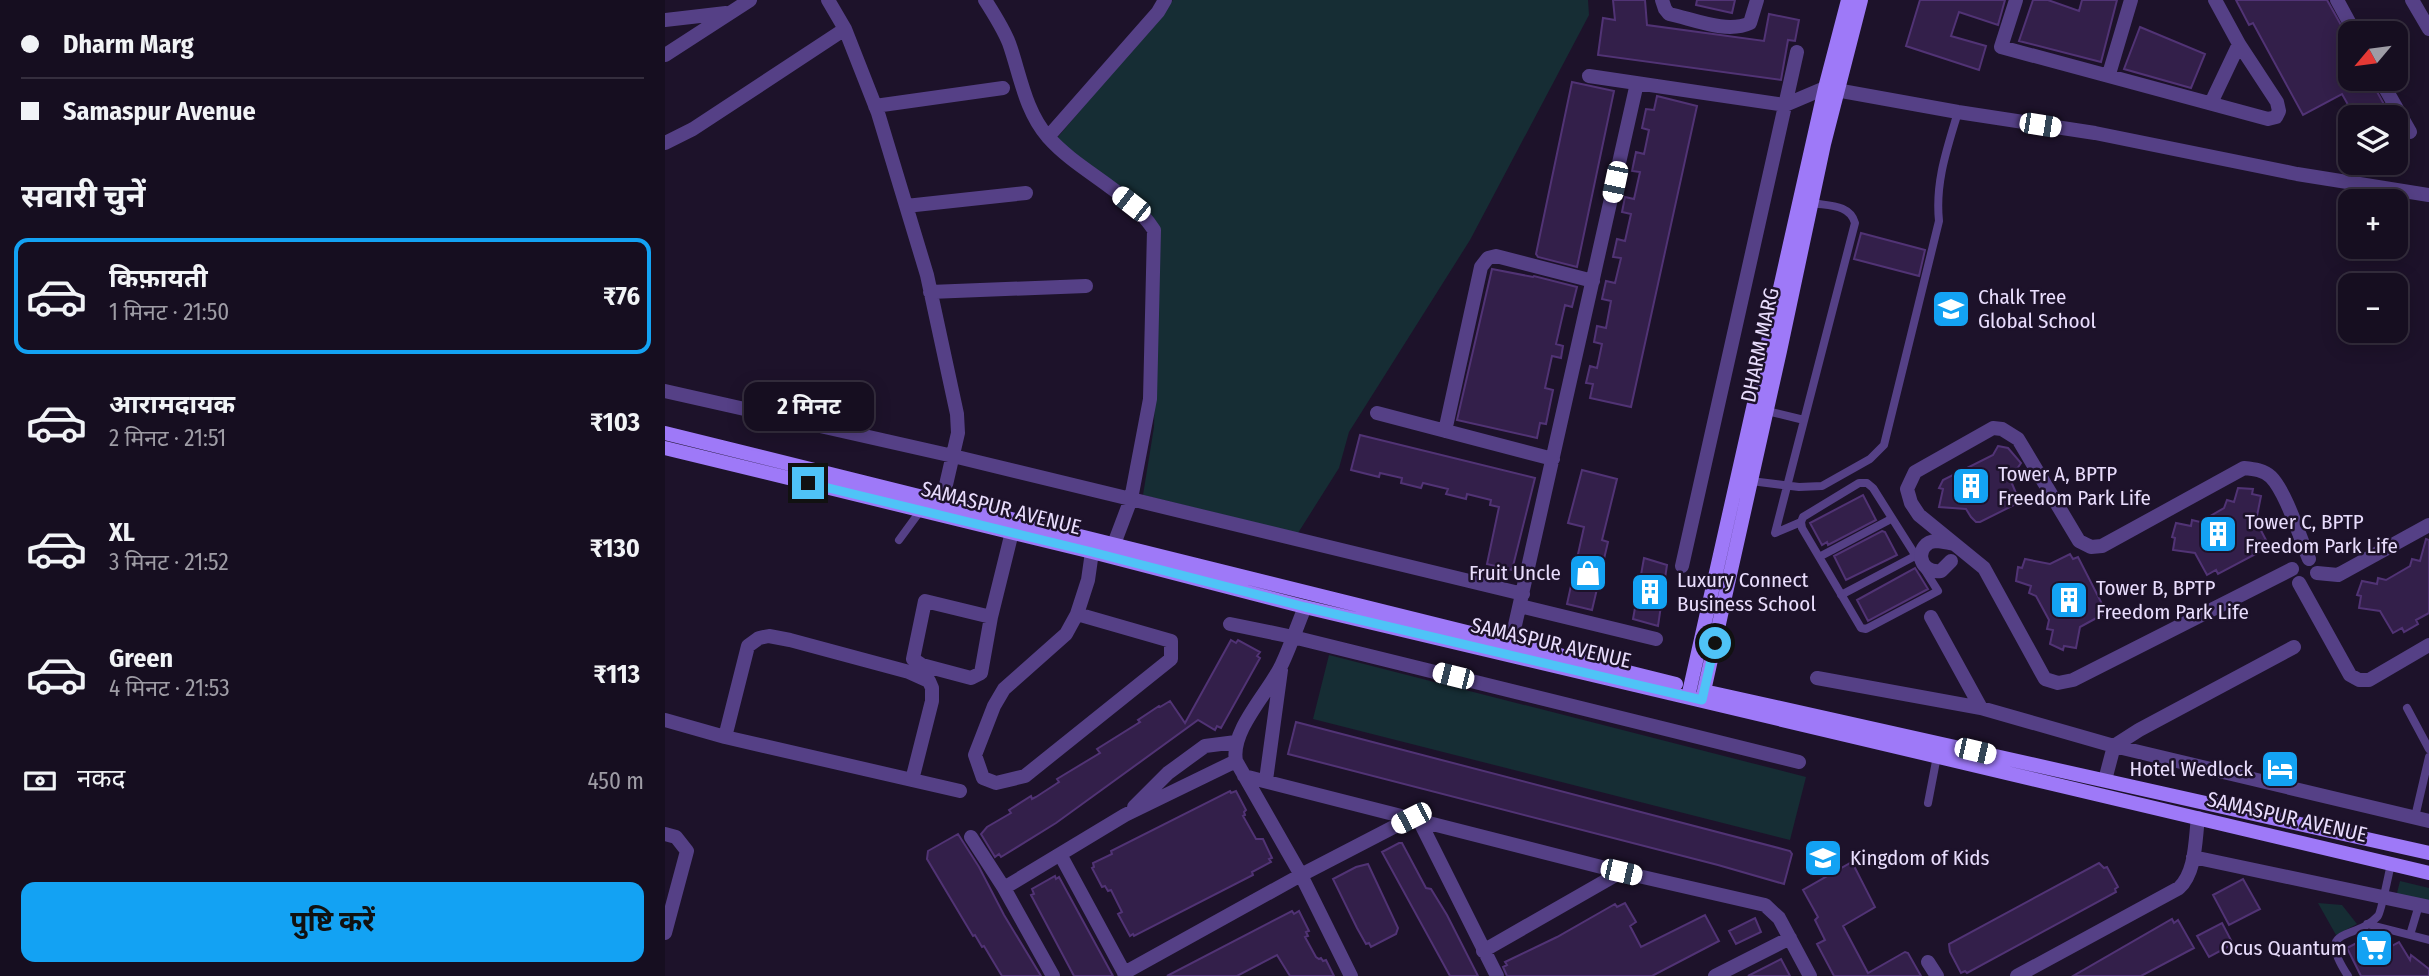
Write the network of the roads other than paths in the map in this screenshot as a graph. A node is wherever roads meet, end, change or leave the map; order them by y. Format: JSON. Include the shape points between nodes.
{"nodes":[{"id":1,"x":750,"y":0,"type":"edge"},
{"id":2,"x":828,"y":0,"type":"edge"},
{"id":3,"x":985,"y":0,"type":"edge"},
{"id":4,"x":1165,"y":0,"type":"edge"},
{"id":5,"x":1663,"y":0,"type":"edge"},
{"id":6,"x":1757,"y":0,"type":"edge"},
{"id":7,"x":1848,"y":0,"type":"edge"},
{"id":8,"x":1861,"y":0,"type":"edge"},
{"id":9,"x":2016,"y":0,"type":"edge"},
{"id":10,"x":2131,"y":0,"type":"edge"},
{"id":11,"x":2215,"y":0,"type":"edge"},
{"id":12,"x":2337,"y":0,"type":"edge"},
{"id":13,"x":2412,"y":0,"type":"edge"},
{"id":14,"x":730,"y":13,"type":"junction"},
{"id":15,"x":665,"y":20,"type":"edge"},
{"id":16,"x":2348,"y":21,"type":"edge"},
{"id":17,"x":2427,"y":22,"type":"edge"},
{"id":18,"x":845,"y":29,"type":"junction"},
{"id":19,"x":2239,"y":44,"type":"junction"},
{"id":20,"x":1797,"y":52,"type":"dead end"},
{"id":21,"x":665,"y":55,"type":"edge"},
{"id":22,"x":2109,"y":74,"type":"junction"},
{"id":23,"x":1589,"y":76,"type":"dead end"},
{"id":24,"x":1637,"y":83,"type":"junction"},
{"id":25,"x":1003,"y":88,"type":"dead end"},
{"id":26,"x":1832,"y":89,"type":"junction"},
{"id":27,"x":2387,"y":91,"type":"edge"},
{"id":28,"x":2211,"y":103,"type":"junction"},
{"id":29,"x":1785,"y":105,"type":"junction"},
{"id":30,"x":875,"y":106,"type":"junction"},
{"id":31,"x":1958,"y":112,"type":"junction"},
{"id":32,"x":2410,"y":132,"type":"dead end"},
{"id":33,"x":1048,"y":137,"type":"junction"},
{"id":34,"x":665,"y":143,"type":"edge"},
{"id":35,"x":1026,"y":193,"type":"dead end"},
{"id":36,"x":2429,"y":195,"type":"edge"},
{"id":37,"x":1812,"y":204,"type":"junction"},
{"id":38,"x":906,"y":206,"type":"junction"},
{"id":39,"x":1593,"y":281,"type":"junction"},
{"id":40,"x":1086,"y":286,"type":"dead end"},
{"id":41,"x":930,"y":292,"type":"junction"},
{"id":42,"x":665,"y":391,"type":"edge"},
{"id":43,"x":1767,"y":411,"type":"junction"},
{"id":44,"x":1377,"y":413,"type":"dead end"},
{"id":45,"x":1804,"y":421,"type":"junction"},
{"id":46,"x":1445,"y":431,"type":"junction"},
{"id":47,"x":665,"y":433,"type":"edge"},
{"id":48,"x":665,"y":448,"type":"edge"},
{"id":49,"x":953,"y":456,"type":"junction"},
{"id":50,"x":1553,"y":458,"type":"junction"},
{"id":51,"x":1751,"y":481,"type":"junction"},
{"id":52,"x":1787,"y":485,"type":"junction"},
{"id":53,"x":875,"y":492,"type":"junction"},
{"id":54,"x":1131,"y":499,"type":"junction"},
{"id":55,"x":942,"y":502,"type":"junction"},
{"id":56,"x":921,"y":510,"type":"junction"},
{"id":57,"x":1891,"y":519,"type":"junction"},
{"id":58,"x":1801,"y":522,"type":"junction"},
{"id":59,"x":2429,"y":525,"type":"edge"},
{"id":60,"x":1012,"y":532,"type":"junction"},
{"id":61,"x":898,"y":540,"type":"dead end"},
{"id":62,"x":1114,"y":544,"type":"junction"},
{"id":63,"x":1957,"y":545,"type":"junction"},
{"id":64,"x":1092,"y":552,"type":"junction"},
{"id":65,"x":1915,"y":556,"type":"junction"},
{"id":66,"x":1819,"y":557,"type":"junction"},
{"id":67,"x":2309,"y":559,"type":"junction"},
{"id":68,"x":1951,"y":561,"type":"dead end"},
{"id":69,"x":1682,"y":566,"type":"dead end"},
{"id":70,"x":2292,"y":569,"type":"junction"},
{"id":71,"x":2317,"y":573,"type":"junction"},
{"id":72,"x":2299,"y":583,"type":"junction"},
{"id":73,"x":1842,"y":595,"type":"junction"},
{"id":74,"x":1521,"y":600,"type":"junction"},
{"id":75,"x":1305,"y":607,"type":"junction"},
{"id":76,"x":1077,"y":614,"type":"junction"},
{"id":77,"x":991,"y":617,"type":"junction"},
{"id":78,"x":1931,"y":617,"type":"dead end"},
{"id":79,"x":1230,"y":624,"type":"dead end"},
{"id":80,"x":1293,"y":637,"type":"junction"},
{"id":81,"x":1656,"y":639,"type":"dead end"},
{"id":82,"x":1511,"y":643,"type":"junction"},
{"id":83,"x":2429,"y":645,"type":"edge"},
{"id":84,"x":2294,"y":647,"type":"dead end"},
{"id":85,"x":1282,"y":665,"type":"junction"},
{"id":86,"x":1817,"y":678,"type":"dead end"},
{"id":87,"x":1696,"y":694,"type":"junction"},
{"id":88,"x":1980,"y":708,"type":"junction"},
{"id":89,"x":2407,"y":708,"type":"dead end"},
{"id":90,"x":665,"y":720,"type":"edge"},
{"id":91,"x":725,"y":737,"type":"junction"},
{"id":92,"x":1236,"y":742,"type":"junction"},
{"id":93,"x":2114,"y":746,"type":"junction"},
{"id":94,"x":2429,"y":749,"type":"edge"},
{"id":95,"x":1937,"y":756,"type":"junction"},
{"id":96,"x":2429,"y":757,"type":"edge"},
{"id":97,"x":1235,"y":761,"type":"junction"},
{"id":98,"x":1799,"y":762,"type":"dead end"},
{"id":99,"x":1244,"y":776,"type":"junction"},
{"id":100,"x":912,"y":780,"type":"junction"},
{"id":101,"x":1266,"y":780,"type":"junction"},
{"id":102,"x":2105,"y":780,"type":"junction"},
{"id":103,"x":960,"y":791,"type":"dead end"},
{"id":104,"x":1928,"y":803,"type":"dead end"},
{"id":105,"x":1125,"y":815,"type":"junction"},
{"id":106,"x":2198,"y":818,"type":"junction"},
{"id":107,"x":1415,"y":819,"type":"junction"},
{"id":108,"x":2422,"y":819,"type":"edge"},
{"id":109,"x":665,"y":834,"type":"edge"},
{"id":110,"x":971,"y":837,"type":"dead end"},
{"id":111,"x":2429,"y":853,"type":"edge"},
{"id":112,"x":1061,"y":856,"type":"junction"},
{"id":113,"x":2193,"y":857,"type":"junction"},
{"id":114,"x":2391,"y":864,"type":"junction"},
{"id":115,"x":1621,"y":872,"type":"junction"},
{"id":116,"x":2429,"y":873,"type":"edge"},
{"id":117,"x":1301,"y":874,"type":"junction"},
{"id":118,"x":1004,"y":888,"type":"junction"},
{"id":119,"x":2382,"y":896,"type":"junction"},
{"id":120,"x":2424,"y":906,"type":"edge"},
{"id":121,"x":2367,"y":924,"type":"junction"},
{"id":122,"x":665,"y":933,"type":"edge"},
{"id":123,"x":2410,"y":935,"type":"junction"},
{"id":124,"x":1790,"y":938,"type":"junction"},
{"id":125,"x":2429,"y":940,"type":"edge"},
{"id":126,"x":1483,"y":951,"type":"junction"},
{"id":127,"x":1928,"y":962,"type":"dead end"},
{"id":128,"x":1125,"y":974,"type":"edge"},
{"id":129,"x":1053,"y":976,"type":"edge"},
{"id":130,"x":1351,"y":976,"type":"edge"},
{"id":131,"x":1497,"y":976,"type":"edge"},
{"id":132,"x":1715,"y":976,"type":"edge"},
{"id":133,"x":1810,"y":976,"type":"edge"},
{"id":134,"x":1937,"y":976,"type":"edge"},
{"id":135,"x":2017,"y":976,"type":"edge"},
{"id":136,"x":2348,"y":976,"type":"edge"}],
"edges":[{"from":1,"to":14,"type":"street"},
{"from":2,"to":18,"type":"street"},
{"from":3,"to":33,"type":"street","via":[[1008,40],[1033,116]]},
{"from":4,"to":33,"type":"street"},
{"from":5,"to":6,"type":"street","via":[[1669,14],[1741,27],[1750,23]]},
{"from":7,"to":26,"type":"main road","name":"DHARM MARG"},
{"from":8,"to":26,"type":"main road","name":"DHARM MARG"},
{"from":9,"to":22,"type":"street","via":[[2001,47]]},
{"from":10,"to":22,"type":"street"},
{"from":11,"to":19,"type":"street"},
{"from":12,"to":16,"type":"street"},
{"from":13,"to":17,"type":"street"},
{"from":14,"to":15,"type":"street"},
{"from":14,"to":21,"type":"street"},
{"from":18,"to":30,"type":"street"},
{"from":18,"to":34,"type":"street"},
{"from":19,"to":28,"type":"street"},
{"from":19,"to":28,"type":"street","via":[[2279,111],[2268,119]]},
{"from":20,"to":29,"type":"street"},
{"from":22,"to":28,"type":"street"},
{"from":23,"to":24,"type":"street"},
{"from":24,"to":29,"type":"street"},
{"from":24,"to":39,"type":"street"},
{"from":25,"to":30,"type":"street"},
{"from":26,"to":29,"type":"street"},
{"from":26,"to":31,"type":"street"},
{"from":26,"to":37,"type":"main road","name":"DHARM MARG"},
{"from":26,"to":87,"type":"main road","name":"DHARM MARG"},
{"from":27,"to":32,"type":"street"},
{"from":29,"to":69,"type":"street"},
{"from":30,"to":38,"type":"street"},
{"from":31,"to":36,"type":"street"},
{"from":31,"to":52,"type":"lane","via":[[1937,189],[1939,221],[1884,445],[1870,459],[1822,485]]},
{"from":33,"to":54,"type":"street","via":[[1131,204],[1154,230],[1150,399]]},
{"from":35,"to":38,"type":"street"},
{"from":37,"to":43,"type":"main road","name":"DHARM MARG"},
{"from":37,"to":45,"type":"lane","via":[[1842,208],[1855,223]]},
{"from":38,"to":41,"type":"street"},
{"from":39,"to":46,"type":"street","via":[[1496,256],[1488,258],[1481,267]]},
{"from":39,"to":50,"type":"street"},
{"from":40,"to":41,"type":"street"},
{"from":41,"to":49,"type":"street","via":[[957,414]]},
{"from":42,"to":49,"type":"street"},
{"from":43,"to":45,"type":"lane"},
{"from":43,"to":51,"type":"main road","name":"DHARM MARG"},
{"from":44,"to":46,"type":"street"},
{"from":45,"to":52,"type":"lane"},
{"from":46,"to":50,"type":"street"},
{"from":47,"to":53,"type":"main road","name":"SAMASPUR AVENUE"},
{"from":48,"to":53,"type":"main road","name":"SAMASPUR AVENUE"},
{"from":49,"to":54,"type":"street"},
{"from":49,"to":55,"type":"street"},
{"from":50,"to":74,"type":"street"},
{"from":51,"to":52,"type":"lane"},
{"from":51,"to":87,"type":"main road","name":"DHARM MARG"},
{"from":52,"to":58,"type":"lane","via":[[1775,533]]},
{"from":53,"to":55,"type":"main road","name":"SAMASPUR AVENUE"},
{"from":53,"to":56,"type":"main road","name":"SAMASPUR AVENUE"},
{"from":54,"to":62,"type":"street"},
{"from":54,"to":74,"type":"street"},
{"from":55,"to":62,"type":"main road","name":"SAMASPUR AVENUE"},
{"from":56,"to":60,"type":"main road","name":"SAMASPUR AVENUE"},
{"from":56,"to":61,"type":"lane"},
{"from":57,"to":58,"type":"lane","via":[[1873,488],[1859,483]]},
{"from":57,"to":65,"type":"lane"},
{"from":57,"to":66,"type":"lane"},
{"from":58,"to":66,"type":"lane"},
{"from":59,"to":71,"type":"street","via":[[2338,575]]},
{"from":60,"to":64,"type":"main road","name":"SAMASPUR AVENUE"},
{"from":60,"to":77,"type":"street"},
{"from":62,"to":82,"type":"main road","name":"SAMASPUR AVENUE"},
{"from":63,"to":67,"type":"street","via":[[1915,509],[1907,489],[1910,479],[1993,428],[2018,439],[2079,541],[2091,547],[2102,546],[2245,468],[2269,475],[2279,488]]},
{"from":63,"to":68,"type":"street","via":[[1934,541],[1922,550],[1921,561],[1932,571],[1941,571]]},
{"from":63,"to":70,"type":"street","via":[[1983,568],[2045,679],[2058,683],[2073,680]]},
{"from":64,"to":75,"type":"main road","name":"SAMASPUR AVENUE"},
{"from":64,"to":76,"type":"street"},
{"from":65,"to":73,"type":"lane"},
{"from":65,"to":73,"type":"lane","via":[[1938,591],[1871,628],[1861,628]]},
{"from":66,"to":73,"type":"lane"},
{"from":67,"to":70,"type":"street","via":[[2298,560]]},
{"from":67,"to":71,"type":"street"},
{"from":70,"to":72,"type":"street"},
{"from":71,"to":72,"type":"street","via":[[2310,582]]},
{"from":72,"to":83,"type":"street","via":[[2350,675],[2359,680],[2369,680]]},
{"from":74,"to":81,"type":"street"},
{"from":74,"to":82,"type":"street"},
{"from":75,"to":80,"type":"street"},
{"from":75,"to":87,"type":"main road","name":"SAMASPUR AVENUE"},
{"from":76,"to":76,"type":"street","via":[[1171,641],[1171,659],[1025,776],[996,783],[983,778],[975,755],[994,706],[1004,690],[1066,634]]},
{"from":77,"to":77,"type":"street","via":[[925,601],[913,659],[977,676]]},
{"from":78,"to":88,"type":"street"},
{"from":79,"to":80,"type":"street"},
{"from":80,"to":85,"type":"street"},
{"from":80,"to":98,"type":"street"},
{"from":82,"to":87,"type":"main road","name":"SAMASPUR AVENUE"},
{"from":84,"to":93,"type":"street"},
{"from":85,"to":92,"type":"street"},
{"from":85,"to":101,"type":"street"},
{"from":86,"to":88,"type":"street"},
{"from":87,"to":95,"type":"main road","name":"SAMASPUR AVENUE"},
{"from":87,"to":102,"type":"main road","name":"SAMASPUR AVENUE"},
{"from":88,"to":93,"type":"street"},
{"from":89,"to":94,"type":"lane"},
{"from":90,"to":91,"type":"street"},
{"from":91,"to":100,"type":"street"},
{"from":91,"to":100,"type":"street","via":[[748,646],[759,638],[790,640],[929,681],[932,701]]},
{"from":92,"to":97,"type":"street"},
{"from":92,"to":105,"type":"street","via":[[1216,743],[1196,752]]},
{"from":93,"to":102,"type":"street"},
{"from":93,"to":108,"type":"street"},
{"from":95,"to":104,"type":"lane"},
{"from":95,"to":106,"type":"main road","name":"SAMASPUR AVENUE"},
{"from":96,"to":108,"type":"lane"},
{"from":97,"to":99,"type":"street"},
{"from":97,"to":105,"type":"street"},
{"from":99,"to":101,"type":"street"},
{"from":99,"to":117,"type":"street"},
{"from":100,"to":103,"type":"street"},
{"from":101,"to":107,"type":"street"},
{"from":102,"to":111,"type":"main road","name":"SAMASPUR AVENUE"},
{"from":105,"to":112,"type":"street"},
{"from":106,"to":113,"type":"street"},
{"from":106,"to":114,"type":"main road","name":"SAMASPUR AVENUE"},
{"from":107,"to":115,"type":"street"},
{"from":107,"to":117,"type":"street"},
{"from":107,"to":126,"type":"street"},
{"from":109,"to":122,"type":"street","via":[[676,837],[687,851]]},
{"from":110,"to":118,"type":"street"},
{"from":112,"to":118,"type":"street"},
{"from":112,"to":128,"type":"street"},
{"from":113,"to":119,"type":"street"},
{"from":113,"to":135,"type":"street","via":[[2179,888]]},
{"from":114,"to":116,"type":"main road","name":"SAMASPUR AVENUE"},
{"from":114,"to":119,"type":"lane"},
{"from":115,"to":124,"type":"street","via":[[1765,905]]},
{"from":115,"to":126,"type":"street"},
{"from":117,"to":128,"type":"street"},
{"from":117,"to":130,"type":"street"},
{"from":118,"to":129,"type":"street"},
{"from":119,"to":120,"type":"street"},
{"from":119,"to":121,"type":"lane","via":[[2379,915]]},
{"from":120,"to":123,"type":"lane"},
{"from":121,"to":123,"type":"lane"},
{"from":121,"to":136,"type":"lane","via":[[2344,934],[2335,946],[2334,953]]},
{"from":123,"to":125,"type":"lane"},
{"from":124,"to":132,"type":"street"},
{"from":124,"to":133,"type":"street"},
{"from":126,"to":131,"type":"street"},
{"from":127,"to":134,"type":"street"}]}
